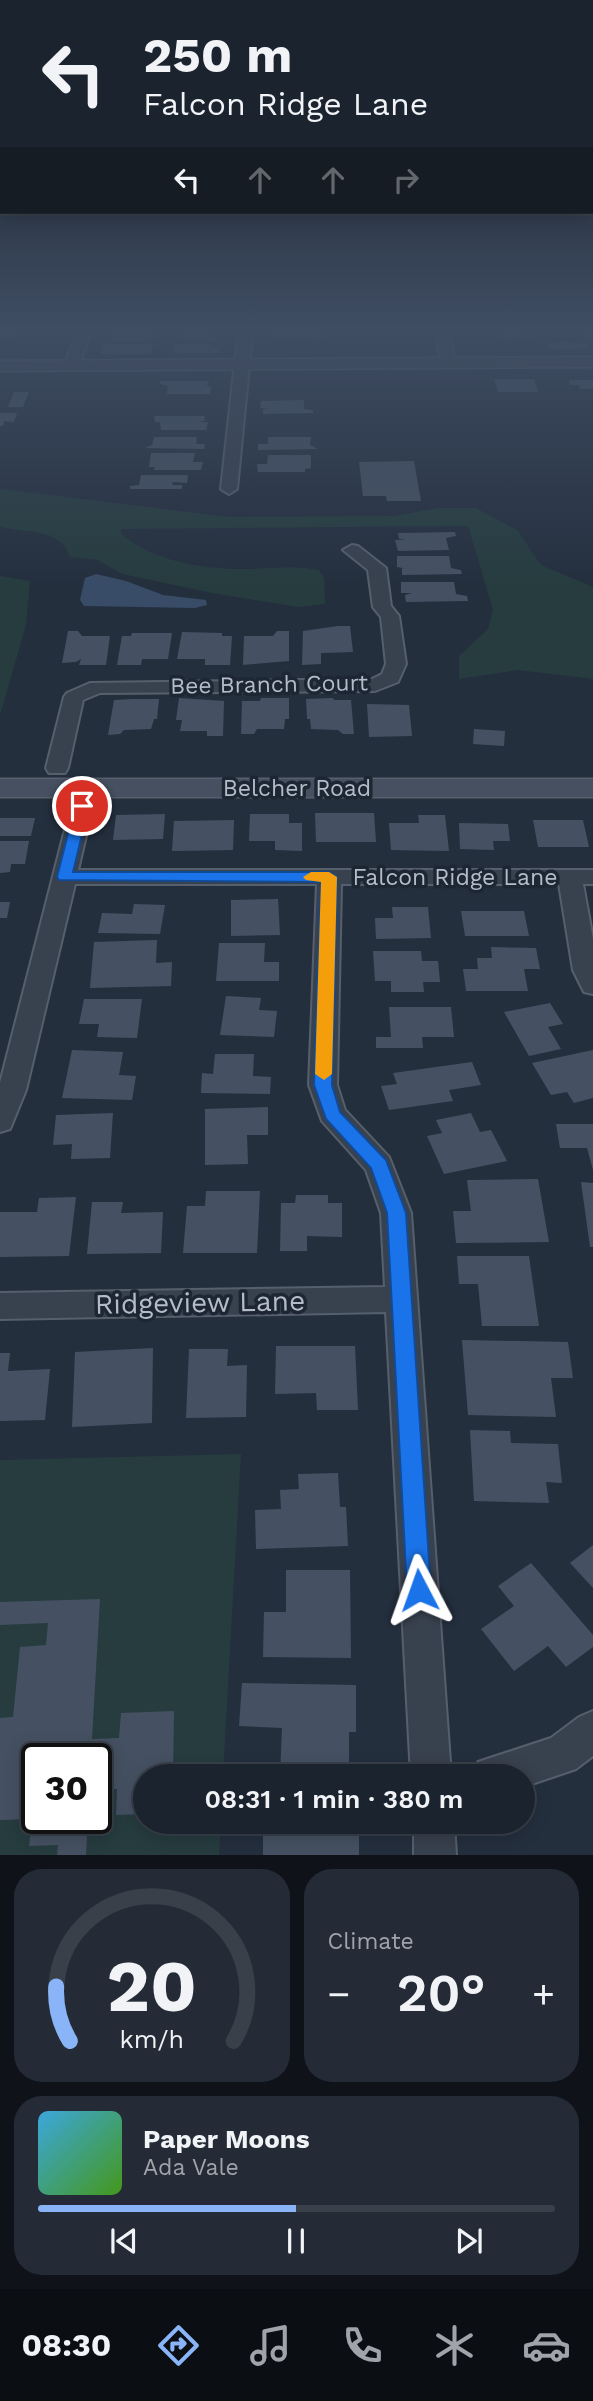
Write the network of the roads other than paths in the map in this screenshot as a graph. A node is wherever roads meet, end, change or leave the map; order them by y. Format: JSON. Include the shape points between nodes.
{"nodes":[{"id":1,"x":236,"y":413,"type":"edge"},
{"id":2,"x":229,"y":489,"type":"dead end"},
{"id":3,"x":352,"y":550,"type":"dead end"},
{"id":4,"x":0,"y":767,"type":"edge"},
{"id":5,"x":57,"y":768,"type":"junction"},
{"id":6,"x":593,"y":768,"type":"edge"},
{"id":7,"x":0,"y":788,"type":"edge"},
{"id":8,"x":593,"y":788,"type":"edge"},
{"id":9,"x":82,"y":806,"type":"dead end"},
{"id":10,"x":64,"y":877,"type":"junction"},
{"id":11,"x":329,"y":877,"type":"junction"},
{"id":12,"x":582,"y":877,"type":"edge"},
{"id":13,"x":593,"y":986,"type":"edge"},
{"id":14,"x":0,"y":1122,"type":"edge"},
{"id":15,"x":400,"y":1298,"type":"junction"},
{"id":16,"x":0,"y":1306,"type":"edge"},
{"id":17,"x":593,"y":1731,"type":"edge"},
{"id":18,"x":430,"y":1764,"type":"edge"},
{"id":19,"x":532,"y":1764,"type":"edge"},
{"id":20,"x":434,"y":1834,"type":"edge"},
{"id":21,"x":435,"y":1855,"type":"edge"}],
"edges":[{"from":1,"to":2,"type":"street"},
{"from":3,"to":5,"type":"street","name":"Bee Branch Court","via":[[377,568],[382,607],[390,616],[396,664],[391,678],[375,685],[97,687],[74,697]]},
{"from":4,"to":5,"type":"main road","name":"Belcher Road"},
{"from":5,"to":6,"type":"main road","name":"Belcher Road"},
{"from":7,"to":8,"type":"main road","name":"Belcher Road"},
{"from":9,"to":10,"type":"street"},
{"from":10,"to":11,"type":"street","name":"Falcon Ridge Lane"},
{"from":10,"to":14,"type":"street","via":[[12,1090]]},
{"from":11,"to":12,"type":"street","name":"Falcon Ridge Lane"},
{"from":11,"to":15,"type":"street","via":[[323,1085],[332,1114],[379,1165],[396,1213]]},
{"from":12,"to":13,"type":"street","via":[[586,970]]},
{"from":15,"to":16,"type":"street","name":"Ridgeview Lane"},
{"from":15,"to":18,"type":"street"},
{"from":17,"to":19,"type":"street","via":[[562,1755]]},
{"from":20,"to":21,"type":"street"}]}
